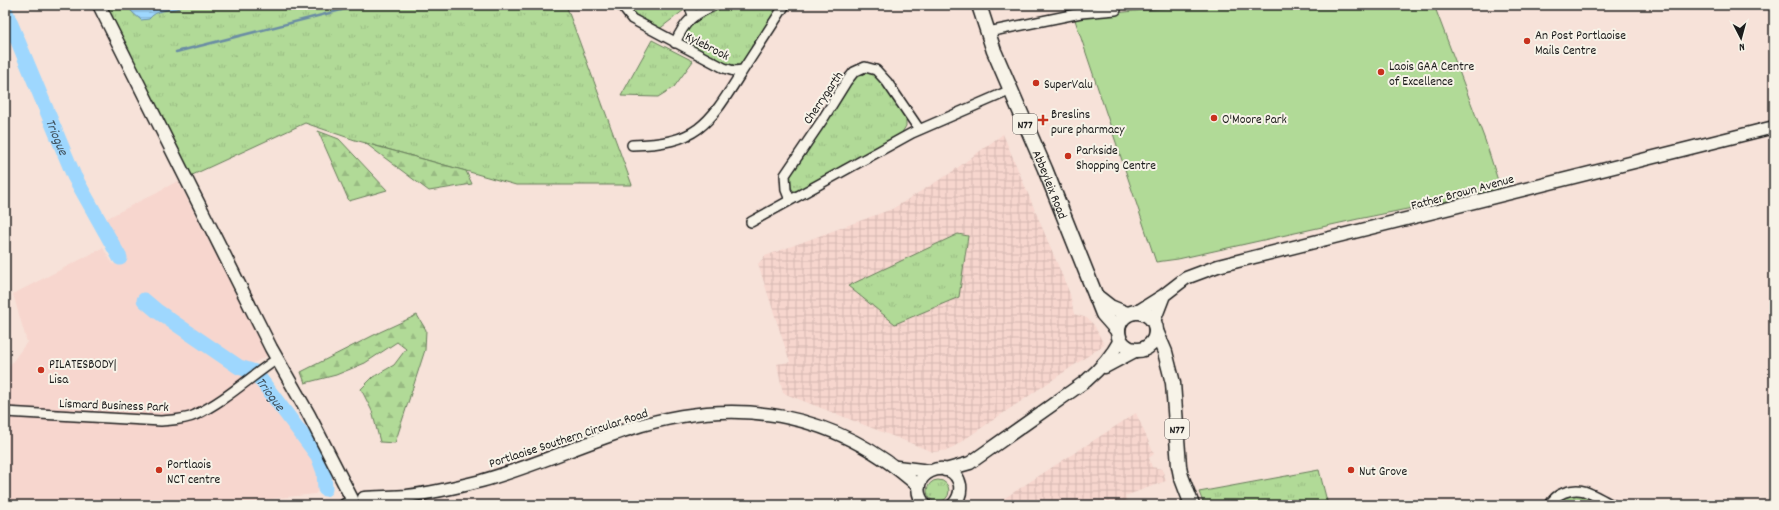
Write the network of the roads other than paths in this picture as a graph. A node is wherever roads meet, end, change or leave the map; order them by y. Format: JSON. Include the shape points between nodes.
{"nodes":[{"id":1,"x":99,"y":5,"type":"edge"},
{"id":2,"x":620,"y":5,"type":"edge"},
{"id":3,"x":689,"y":5,"type":"edge"},
{"id":4,"x":715,"y":5,"type":"edge"},
{"id":5,"x":784,"y":5,"type":"edge"},
{"id":6,"x":979,"y":5,"type":"edge"},
{"id":7,"x":1081,"y":9,"type":"edge"},
{"id":8,"x":1116,"y":10,"type":"dead end"},
{"id":9,"x":693,"y":15,"type":"junction"},
{"id":10,"x":988,"y":32,"type":"junction"},
{"id":11,"x":675,"y":43,"type":"junction"},
{"id":12,"x":743,"y":70,"type":"junction"},
{"id":13,"x":1011,"y":90,"type":"junction"},
{"id":14,"x":1774,"y":127,"type":"edge"},
{"id":15,"x":919,"y":129,"type":"junction"},
{"id":16,"x":632,"y":145,"type":"dead end"},
{"id":17,"x":790,"y":200,"type":"junction"},
{"id":18,"x":751,"y":222,"type":"dead end"},
{"id":19,"x":1164,"y":295,"type":"junction"},
{"id":20,"x":1096,"y":296,"type":"junction"},
{"id":21,"x":1132,"y":313,"type":"junction"},
{"id":22,"x":1155,"y":326,"type":"junction"},
{"id":23,"x":1119,"y":336,"type":"junction"},
{"id":24,"x":1140,"y":350,"type":"junction"},
{"id":25,"x":277,"y":359,"type":"junction"},
{"id":26,"x":1168,"y":369,"type":"junction"},
{"id":27,"x":1098,"y":371,"type":"junction"},
{"id":28,"x":5,"y":412,"type":"edge"},
{"id":29,"x":970,"y":463,"type":"junction"},
{"id":30,"x":897,"y":467,"type":"junction"},
{"id":31,"x":945,"y":470,"type":"junction"},
{"id":32,"x":930,"y":471,"type":"junction"},
{"id":33,"x":919,"y":487,"type":"junction"},
{"id":34,"x":960,"y":488,"type":"junction"},
{"id":35,"x":406,"y":496,"type":"junction"},
{"id":36,"x":368,"y":502,"type":"edge"},
{"id":37,"x":347,"y":503,"type":"edge"},
{"id":38,"x":385,"y":505,"type":"edge"},
{"id":39,"x":925,"y":505,"type":"edge"},
{"id":40,"x":954,"y":505,"type":"edge"},
{"id":41,"x":965,"y":505,"type":"edge"},
{"id":42,"x":1192,"y":505,"type":"edge"},
{"id":43,"x":1550,"y":505,"type":"edge"},
{"id":44,"x":1613,"y":505,"type":"edge"}],
"edges":[{"from":1,"to":25,"type":"main road"},
{"from":2,"to":11,"type":"street","name":"Kylebrook","via":[[632,19]]},
{"from":3,"to":9,"type":"street"},
{"from":4,"to":9,"type":"street"},
{"from":5,"to":12,"type":"street","name":"Kylebrook"},
{"from":6,"to":10,"type":"main road","name":"Abbeyleix Road","number":"N77"},
{"from":7,"to":8,"type":"street"},
{"from":7,"to":10,"type":"street"},
{"from":9,"to":11,"type":"street","via":[[681,29]]},
{"from":10,"to":13,"type":"main road","name":"Abbeyleix Road","number":"N77"},
{"from":11,"to":12,"type":"street","name":"Kylebrook","via":[[724,68]]},
{"from":12,"to":16,"type":"street","via":[[716,111],[700,128],[677,140]]},
{"from":13,"to":15,"type":"street"},
{"from":13,"to":20,"type":"main road","name":"Abbeyleix Road","number":"N77"},
{"from":14,"to":19,"type":"main road","name":"Father Brown Avenue","via":[[1218,266],[1186,278]]},
{"from":15,"to":17,"type":"street"},
{"from":15,"to":17,"type":"street","name":"Cherrygarth","via":[[876,70],[865,67],[854,72],[784,175]]},
{"from":17,"to":18,"type":"street"},
{"from":19,"to":21,"type":"main road","name":"Father Brown Avenue"},
{"from":19,"to":22,"type":"main road"},
{"from":20,"to":21,"type":"main road","via":[[1110,306]]},
{"from":20,"to":23,"type":"main road","name":"Abbeyleix Road","number":"N77","via":[[1103,314]]},
{"from":21,"to":22,"type":"main road","via":[[1146,314]]},
{"from":21,"to":23,"type":"main road","via":[[1120,321]]},
{"from":22,"to":24,"type":"main road","via":[[1154,340]]},
{"from":22,"to":26,"type":"main road","number":"N77","via":[[1166,352]]},
{"from":23,"to":24,"type":"main road","number":"N77","via":[[1127,348]]},
{"from":23,"to":27,"type":"main road","via":[[1112,355]]},
{"from":24,"to":26,"type":"main road","number":"N77","via":[[1158,357]]},
{"from":24,"to":27,"type":"main road"},
{"from":25,"to":28,"type":"street","name":"Lismard Business Park","via":[[207,408],[194,416],[178,420]]},
{"from":25,"to":37,"type":"main road","via":[[312,421]]},
{"from":26,"to":42,"type":"main road","number":"N77","via":[[1175,400],[1179,466]]},
{"from":27,"to":29,"type":"main road"},
{"from":29,"to":31,"type":"main road"},
{"from":29,"to":34,"type":"main road"},
{"from":30,"to":32,"type":"main road","name":"Portlaoise Southern Circular Road"},
{"from":30,"to":33,"type":"main road","name":"Portlaoise Southern Circular Road"},
{"from":30,"to":35,"type":"main road","name":"Portlaoise Southern Circular Road","via":[[845,436],[810,423],[750,412],[714,413],[690,415],[631,429],[557,457],[480,481]]},
{"from":31,"to":32,"type":"main road","name":"Portlaoise Southern Circular Road"},
{"from":31,"to":34,"type":"main road","via":[[953,474]]},
{"from":32,"to":33,"type":"main road","via":[[922,478]]},
{"from":33,"to":39,"type":"main road","via":[[920,497]]},
{"from":34,"to":40,"type":"main road"},
{"from":34,"to":41,"type":"main road"},
{"from":35,"to":36,"type":"main road","name":"Portlaoise Southern Circular Road"},
{"from":35,"to":38,"type":"main road","name":"Portlaoise Southern Circular Road"},
{"from":36,"to":37,"type":"main road","name":"Portlaoise Southern Circular Road"},
{"from":43,"to":44,"type":"street","via":[[1557,495],[1574,491],[1584,491]]}]}
